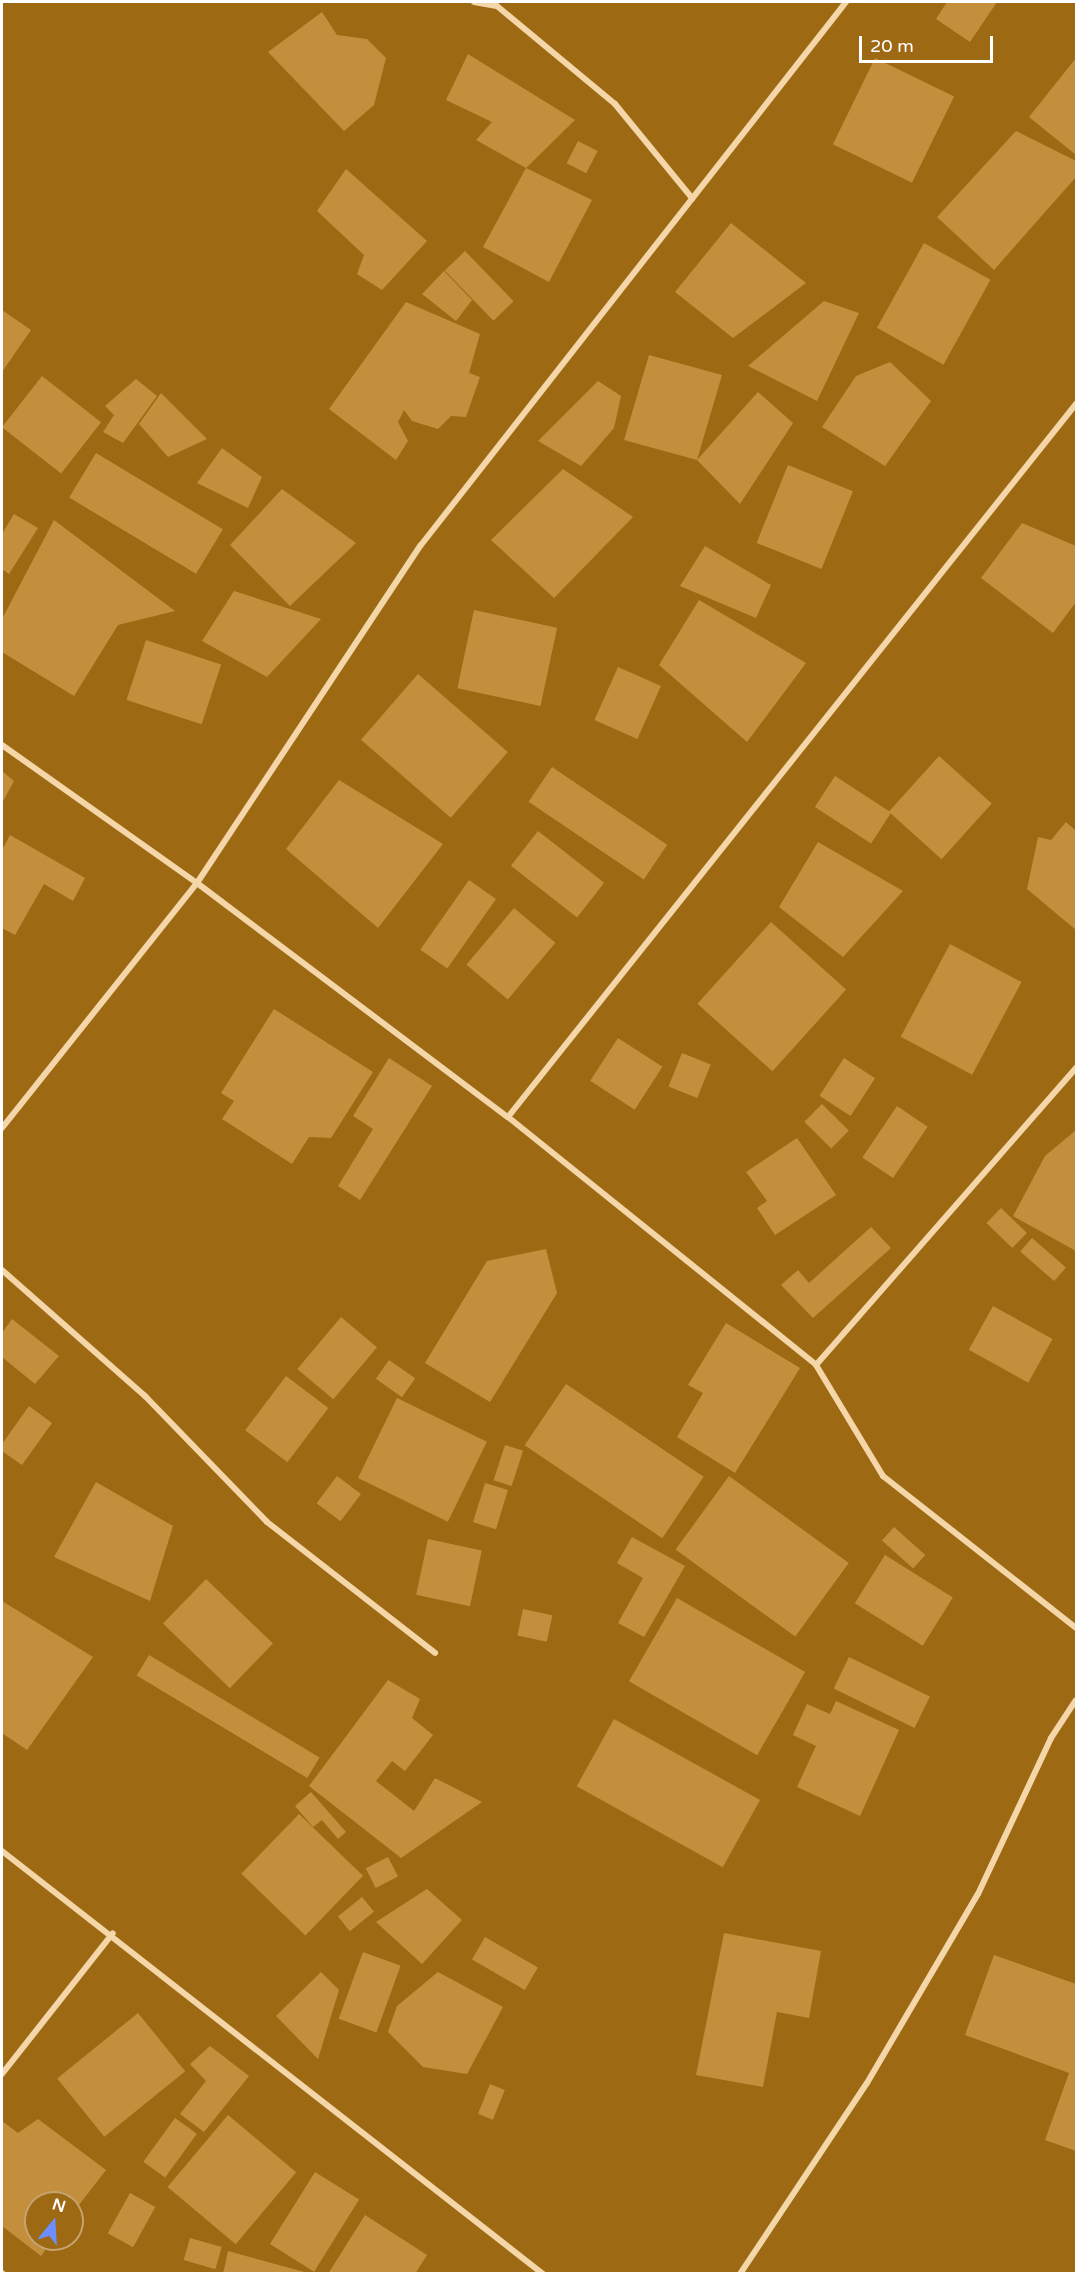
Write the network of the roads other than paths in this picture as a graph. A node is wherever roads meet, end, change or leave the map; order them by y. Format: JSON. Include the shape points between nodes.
{"nodes":[{"id":1,"x":474,"y":2,"type":"edge"},
{"id":2,"x":846,"y":2,"type":"edge"},
{"id":3,"x":692,"y":198,"type":"junction"},
{"id":4,"x":1077,"y":404,"type":"edge"},
{"id":5,"x":2,"y":745,"type":"edge"},
{"id":6,"x":197,"y":883,"type":"junction"},
{"id":7,"x":1077,"y":1068,"type":"edge"},
{"id":8,"x":508,"y":1117,"type":"junction"},
{"id":9,"x":2,"y":1128,"type":"edge"},
{"id":10,"x":2,"y":1270,"type":"edge"},
{"id":11,"x":816,"y":1365,"type":"junction"},
{"id":12,"x":1077,"y":1628,"type":"edge"},
{"id":13,"x":435,"y":1653,"type":"dead end"},
{"id":14,"x":1077,"y":1700,"type":"edge"},
{"id":15,"x":2,"y":1851,"type":"edge"},
{"id":16,"x":113,"y":1933,"type":"junction"},
{"id":17,"x":2,"y":2074,"type":"edge"},
{"id":18,"x":543,"y":2274,"type":"edge"},
{"id":19,"x":740,"y":2274,"type":"edge"}],
"edges":[{"from":1,"to":3,"type":"street","via":[[497,6],[615,104]]},
{"from":2,"to":3,"type":"street"},
{"from":3,"to":6,"type":"street","via":[[421,545]]},
{"from":4,"to":8,"type":"street"},
{"from":5,"to":6,"type":"street"},
{"from":6,"to":8,"type":"street"},
{"from":6,"to":9,"type":"street"},
{"from":7,"to":11,"type":"street"},
{"from":8,"to":11,"type":"street"},
{"from":10,"to":13,"type":"street","via":[[145,1396],[267,1522]]},
{"from":11,"to":12,"type":"street","via":[[883,1476]]},
{"from":14,"to":19,"type":"street","via":[[1051,1738],[978,1894],[885,2053]]},
{"from":15,"to":16,"type":"street"},
{"from":16,"to":17,"type":"street"},
{"from":16,"to":18,"type":"street","via":[[333,2115]]}]}
